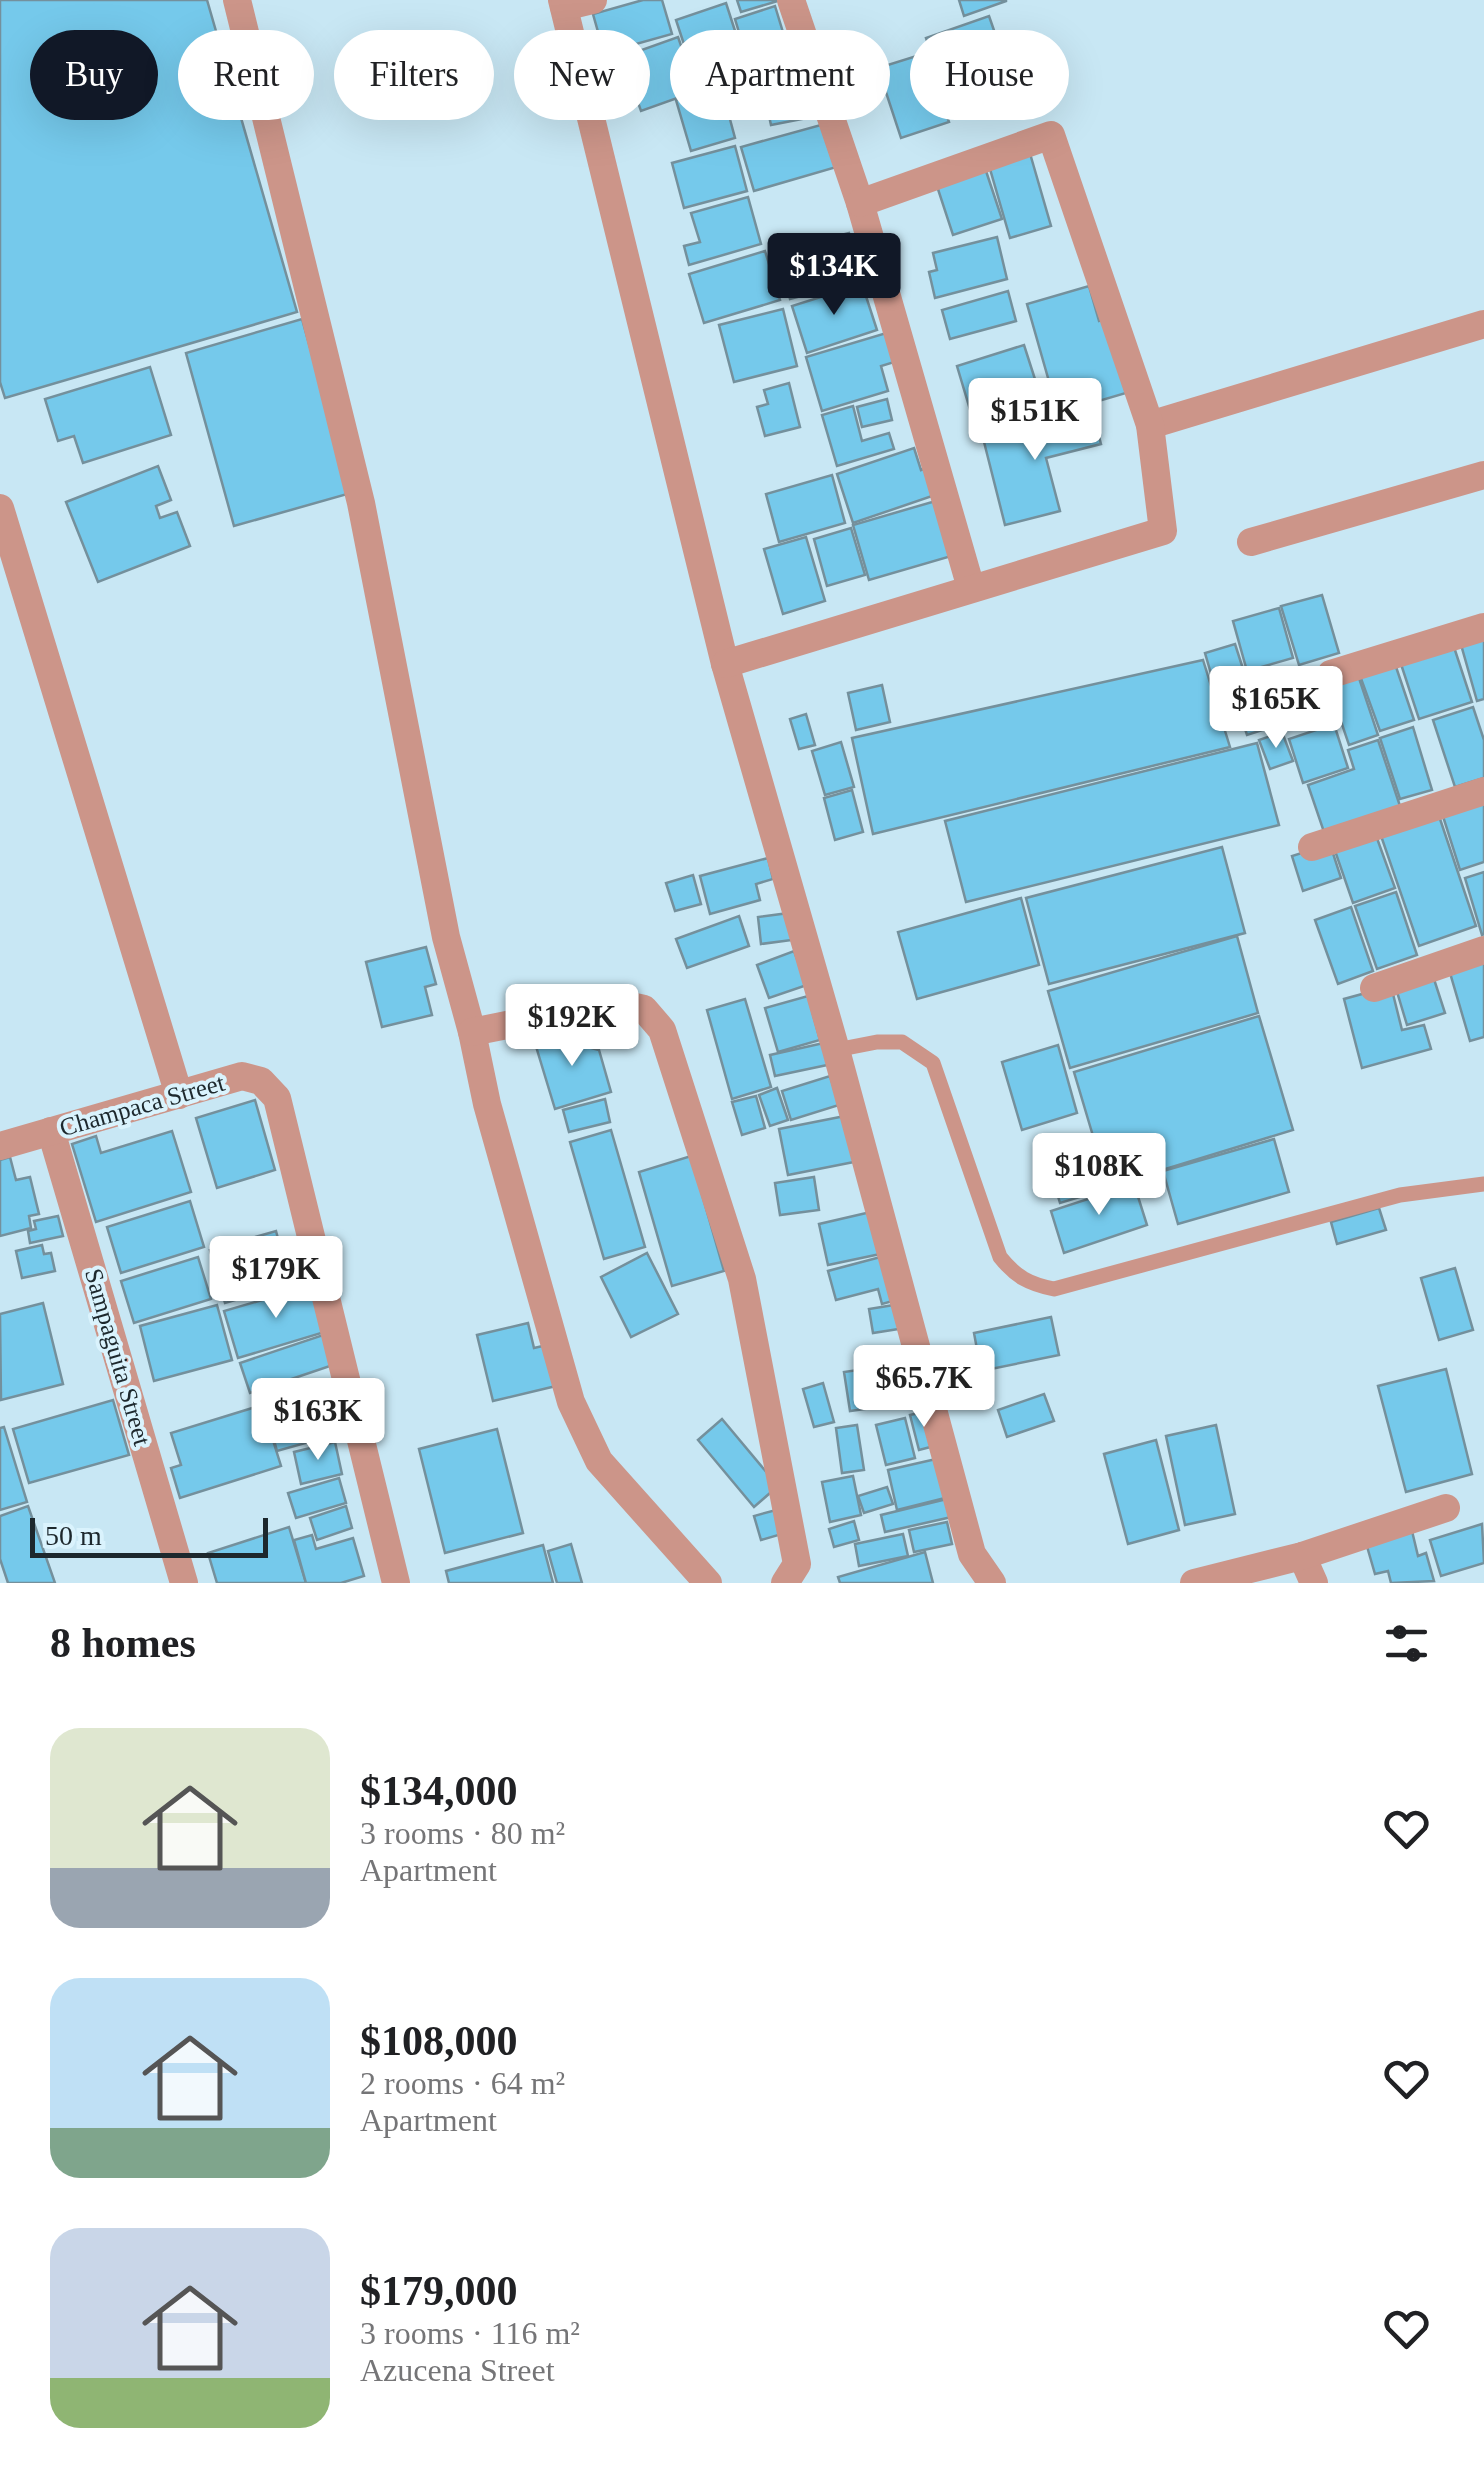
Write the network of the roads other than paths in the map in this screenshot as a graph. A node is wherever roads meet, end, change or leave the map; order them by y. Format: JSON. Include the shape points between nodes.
{"nodes":[{"id":1,"x":238,"y":0,"type":"edge"},
{"id":2,"x":593,"y":0,"type":"edge"},
{"id":3,"x":791,"y":0,"type":"edge"},
{"id":4,"x":563,"y":4,"type":"edge"},
{"id":5,"x":860,"y":203,"type":"junction"},
{"id":6,"x":1484,"y":324,"type":"edge"},
{"id":7,"x":1150,"y":425,"type":"junction"},
{"id":8,"x":1484,"y":475,"type":"edge"},
{"id":9,"x":0,"y":508,"type":"edge"},
{"id":10,"x":1251,"y":542,"type":"dead end"},
{"id":11,"x":971,"y":588,"type":"junction"},
{"id":12,"x":1484,"y":627,"type":"edge"},
{"id":13,"x":725,"y":664,"type":"junction"},
{"id":14,"x":1330,"y":674,"type":"dead end"},
{"id":15,"x":1484,"y":791,"type":"edge"},
{"id":16,"x":1312,"y":847,"type":"dead end"},
{"id":17,"x":1484,"y":950,"type":"edge"},
{"id":18,"x":1374,"y":988,"type":"dead end"},
{"id":19,"x":472,"y":1032,"type":"junction"},
{"id":20,"x":836,"y":1050,"type":"junction"},
{"id":21,"x":178,"y":1095,"type":"junction"},
{"id":22,"x":52,"y":1130,"type":"junction"},
{"id":23,"x":0,"y":1146,"type":"edge"},
{"id":24,"x":1484,"y":1184,"type":"edge"},
{"id":25,"x":1446,"y":1508,"type":"dead end"},
{"id":26,"x":1302,"y":1556,"type":"junction"},
{"id":27,"x":184,"y":1583,"type":"edge"},
{"id":28,"x":396,"y":1583,"type":"edge"},
{"id":29,"x":708,"y":1583,"type":"edge"},
{"id":30,"x":786,"y":1583,"type":"edge"},
{"id":31,"x":992,"y":1583,"type":"edge"},
{"id":32,"x":1194,"y":1583,"type":"edge"},
{"id":33,"x":1314,"y":1583,"type":"edge"}],
"edges":[{"from":1,"to":19,"type":"street","via":[[362,503],[446,937]]},
{"from":2,"to":4,"type":"street"},
{"from":3,"to":5,"type":"street"},
{"from":4,"to":13,"type":"street"},
{"from":5,"to":7,"type":"street","via":[[1051,135]]},
{"from":5,"to":11,"type":"street"},
{"from":6,"to":7,"type":"street"},
{"from":7,"to":11,"type":"street","via":[[1163,531]]},
{"from":8,"to":10,"type":"street"},
{"from":9,"to":21,"type":"street"},
{"from":11,"to":13,"type":"street"},
{"from":12,"to":14,"type":"street"},
{"from":13,"to":20,"type":"street"},
{"from":15,"to":16,"type":"street"},
{"from":17,"to":18,"type":"street"},
{"from":19,"to":29,"type":"street","via":[[571,1402],[599,1461]]},
{"from":19,"to":30,"type":"street","via":[[617,1002],[644,1009],[662,1030],[742,1279],[796,1564]]},
{"from":20,"to":24,"type":"lane","via":[[902,1042],[933,1063],[1000,1257],[1015,1275],[1054,1289],[1400,1195]]},
{"from":20,"to":31,"type":"street","via":[[972,1554]]},
{"from":21,"to":22,"type":"street","name":"Champaca Street"},
{"from":21,"to":28,"type":"street","name":"Champaca Street","via":[[242,1076],[261,1081],[277,1098]]},
{"from":22,"to":23,"type":"street","name":"Champaca Street"},
{"from":22,"to":27,"type":"street","name":"Sampaguita Street"},
{"from":25,"to":26,"type":"street"},
{"from":26,"to":32,"type":"street"},
{"from":26,"to":33,"type":"street"}]}
